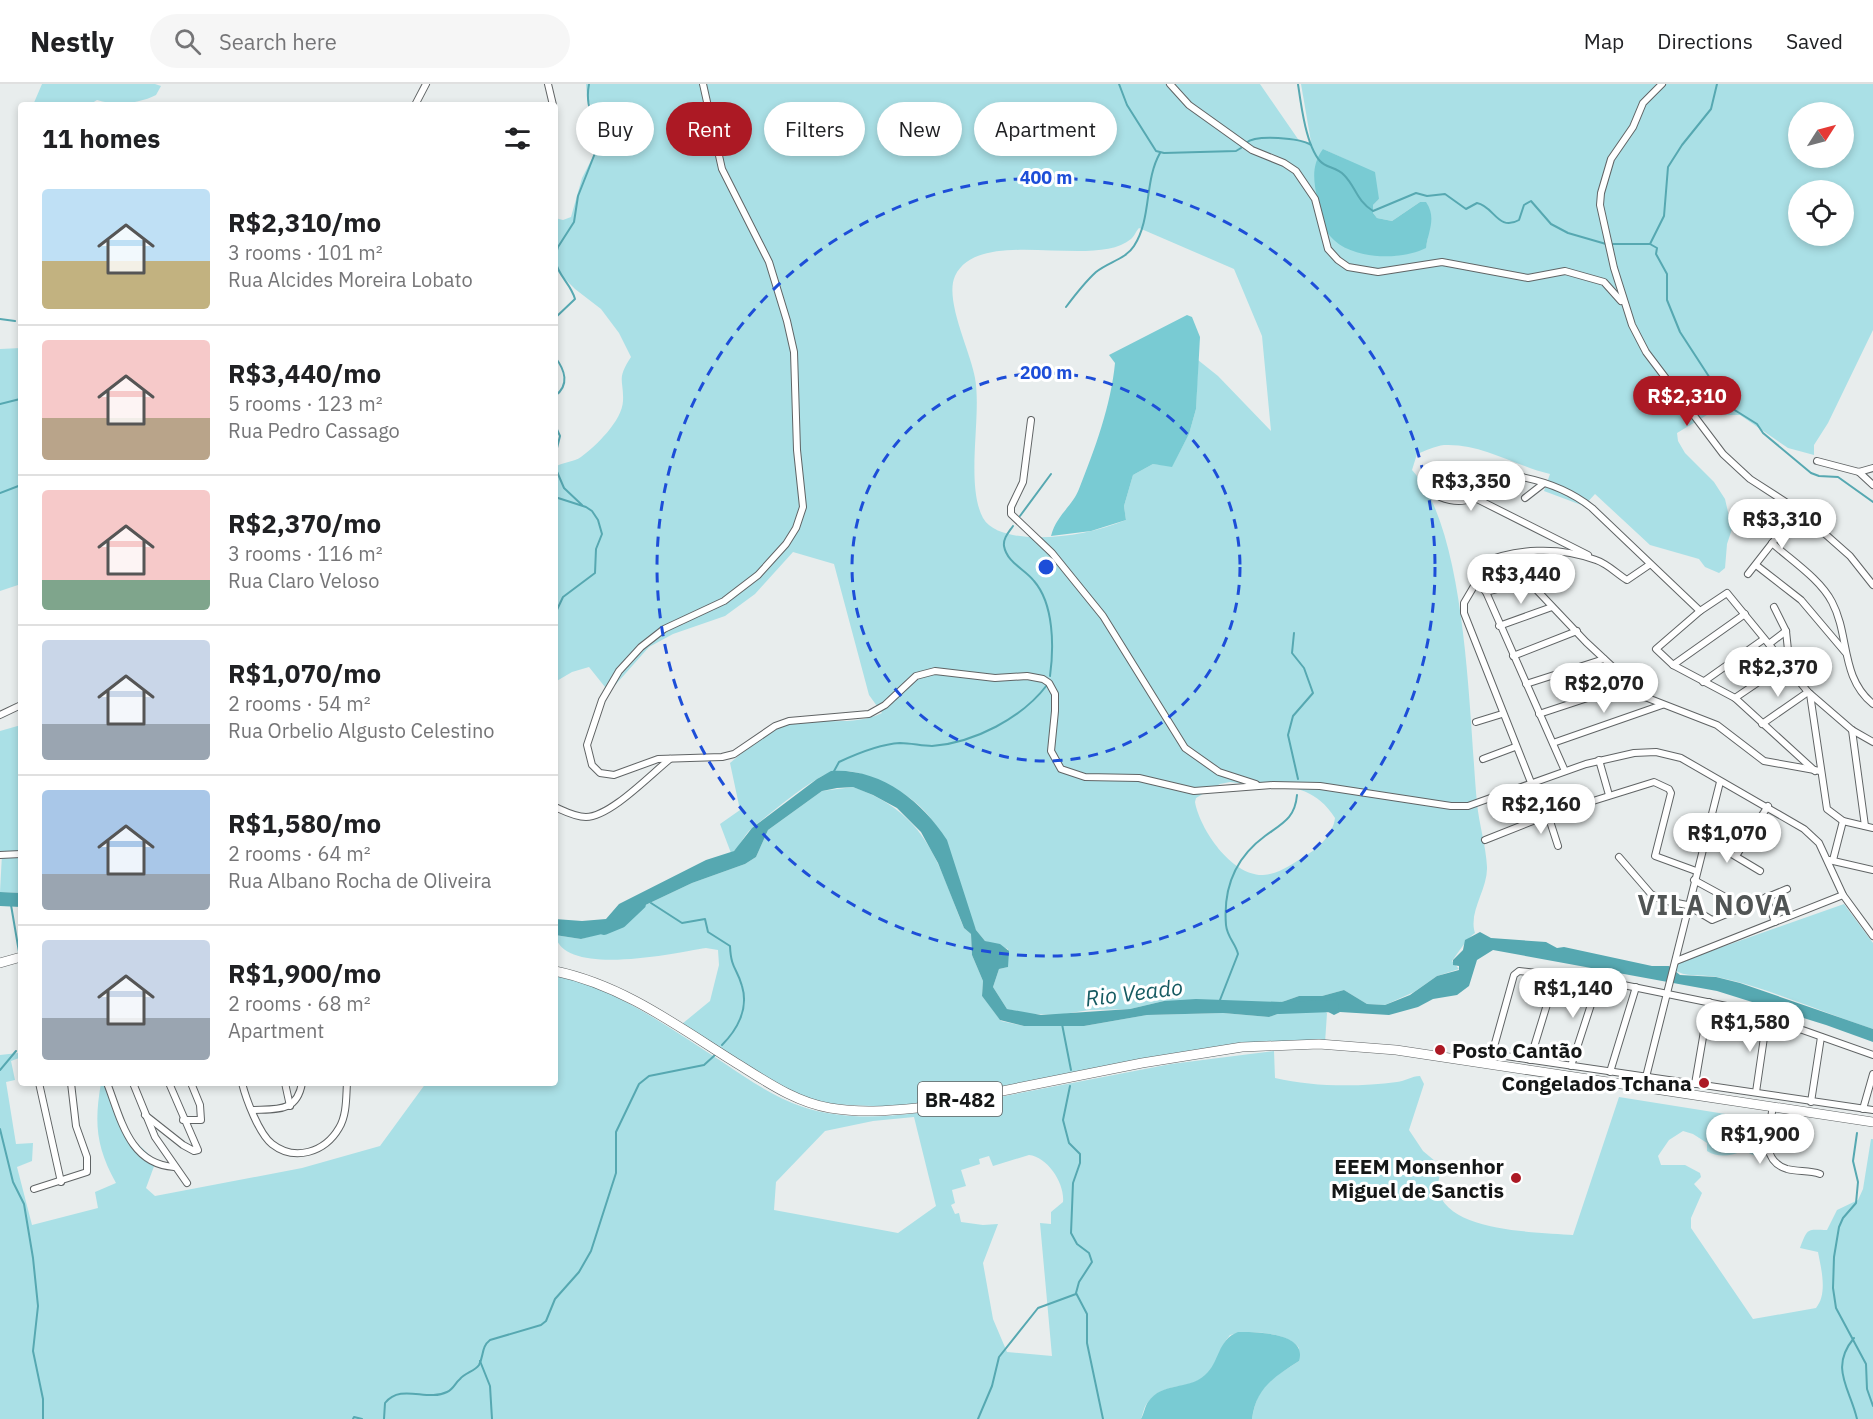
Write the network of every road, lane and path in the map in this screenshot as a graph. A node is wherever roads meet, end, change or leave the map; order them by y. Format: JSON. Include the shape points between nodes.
{"nodes":[{"id":1,"x":426,"y":84,"type":"edge"},
{"id":2,"x":548,"y":84,"type":"edge"},
{"id":3,"x":703,"y":84,"type":"edge"},
{"id":4,"x":1170,"y":84,"type":"edge"},
{"id":5,"x":1662,"y":84,"type":"edge"},
{"id":6,"x":417,"y":102,"type":"edge"},
{"id":7,"x":552,"y":102,"type":"edge"},
{"id":8,"x":1623,"y":304,"type":"junction"},
{"id":9,"x":1031,"y":420,"type":"dead end"},
{"id":10,"x":1817,"y":461,"type":"dead end"},
{"id":11,"x":1873,"y":468,"type":"edge"},
{"id":12,"x":1492,"y":471,"type":"junction"},
{"id":13,"x":1859,"y":472,"type":"junction"},
{"id":14,"x":1543,"y":484,"type":"junction"},
{"id":15,"x":1873,"y":485,"type":"edge"},
{"id":16,"x":1475,"y":498,"type":"junction"},
{"id":17,"x":1525,"y":498,"type":"dead end"},
{"id":18,"x":1798,"y":510,"type":"junction"},
{"id":19,"x":1772,"y":543,"type":"junction"},
{"id":20,"x":1597,"y":560,"type":"junction"},
{"id":21,"x":1649,"y":564,"type":"junction"},
{"id":22,"x":1756,"y":565,"type":"junction"},
{"id":23,"x":1748,"y":574,"type":"dead end"},
{"id":24,"x":1477,"y":581,"type":"junction"},
{"id":25,"x":1873,"y":585,"type":"edge"},
{"id":26,"x":1486,"y":592,"type":"junction"},
{"id":27,"x":1552,"y":607,"type":"junction"},
{"id":28,"x":1774,"y":607,"type":"dead end"},
{"id":29,"x":1700,"y":611,"type":"junction"},
{"id":30,"x":1745,"y":614,"type":"junction"},
{"id":31,"x":1499,"y":626,"type":"junction"},
{"id":32,"x":1786,"y":631,"type":"junction"},
{"id":33,"x":1577,"y":632,"type":"junction"},
{"id":34,"x":1766,"y":642,"type":"junction"},
{"id":35,"x":1845,"y":652,"type":"junction"},
{"id":36,"x":1513,"y":656,"type":"junction"},
{"id":37,"x":1604,"y":659,"type":"junction"},
{"id":38,"x":1785,"y":664,"type":"junction"},
{"id":39,"x":1673,"y":665,"type":"junction"},
{"id":40,"x":1790,"y":670,"type":"junction"},
{"id":41,"x":1703,"y":682,"type":"junction"},
{"id":42,"x":1526,"y":684,"type":"junction"},
{"id":43,"x":1630,"y":684,"type":"junction"},
{"id":44,"x":1809,"y":693,"type":"junction"},
{"id":45,"x":1735,"y":698,"type":"junction"},
{"id":46,"x":1873,"y":704,"type":"edge"},
{"id":47,"x":1663,"y":705,"type":"junction"},
{"id":48,"x":18,"y":706,"type":"edge"},
{"id":49,"x":1503,"y":714,"type":"junction"},
{"id":50,"x":1539,"y":714,"type":"junction"},
{"id":51,"x":0,"y":715,"type":"edge"},
{"id":52,"x":1476,"y":722,"type":"dead end"},
{"id":53,"x":1762,"y":724,"type":"junction"},
{"id":54,"x":1852,"y":730,"type":"junction"},
{"id":55,"x":1872,"y":740,"type":"edge"},
{"id":56,"x":1553,"y":743,"type":"junction"},
{"id":57,"x":1515,"y":747,"type":"junction"},
{"id":58,"x":670,"y":759,"type":"junction"},
{"id":59,"x":1483,"y":759,"type":"dead end"},
{"id":60,"x":1599,"y":760,"type":"junction"},
{"id":61,"x":1564,"y":771,"type":"junction"},
{"id":62,"x":1818,"y":771,"type":"junction"},
{"id":63,"x":1720,"y":782,"type":"junction"},
{"id":64,"x":1532,"y":785,"type":"junction"},
{"id":65,"x":1262,"y":786,"type":"junction"},
{"id":66,"x":1609,"y":795,"type":"junction"},
{"id":67,"x":1768,"y":806,"type":"junction"},
{"id":68,"x":558,"y":808,"type":"edge"},
{"id":69,"x":1548,"y":815,"type":"junction"},
{"id":70,"x":1843,"y":821,"type":"junction"},
{"id":71,"x":1865,"y":826,"type":"junction"},
{"id":72,"x":1873,"y":828,"type":"edge"},
{"id":73,"x":1705,"y":838,"type":"junction"},
{"id":74,"x":1485,"y":840,"type":"dead end"},
{"id":75,"x":1558,"y":846,"type":"dead end"},
{"id":76,"x":18,"y":854,"type":"edge"},
{"id":77,"x":0,"y":855,"type":"edge"},
{"id":78,"x":1736,"y":856,"type":"junction"},
{"id":79,"x":1619,"y":857,"type":"dead end"},
{"id":80,"x":1831,"y":860,"type":"junction"},
{"id":81,"x":1873,"y":870,"type":"edge"},
{"id":82,"x":1696,"y":871,"type":"junction"},
{"id":83,"x":1760,"y":871,"type":"dead end"},
{"id":84,"x":1694,"y":880,"type":"junction"},
{"id":85,"x":1787,"y":889,"type":"dead end"},
{"id":86,"x":1843,"y":895,"type":"junction"},
{"id":87,"x":1766,"y":897,"type":"junction"},
{"id":88,"x":1727,"y":898,"type":"dead end"},
{"id":89,"x":1687,"y":905,"type":"junction"},
{"id":90,"x":1775,"y":922,"type":"junction"},
{"id":91,"x":1873,"y":936,"type":"edge"},
{"id":92,"x":18,"y":958,"type":"edge"},
{"id":93,"x":1676,"y":961,"type":"junction"},
{"id":94,"x":0,"y":963,"type":"edge"},
{"id":95,"x":558,"y":972,"type":"edge"},
{"id":96,"x":1556,"y":975,"type":"junction"},
{"id":97,"x":1599,"y":980,"type":"junction"},
{"id":98,"x":1636,"y":987,"type":"junction"},
{"id":99,"x":1668,"y":995,"type":"junction"},
{"id":100,"x":1709,"y":1002,"type":"junction"},
{"id":101,"x":1767,"y":1017,"type":"junction"},
{"id":102,"x":1821,"y":1036,"type":"junction"},
{"id":103,"x":1492,"y":1054,"type":"junction"},
{"id":104,"x":1872,"y":1055,"type":"edge"},
{"id":105,"x":1456,"y":1059,"type":"junction"},
{"id":106,"x":1530,"y":1060,"type":"junction"},
{"id":107,"x":1571,"y":1066,"type":"junction"},
{"id":108,"x":1610,"y":1072,"type":"junction"},
{"id":109,"x":1873,"y":1074,"type":"edge"},
{"id":110,"x":1646,"y":1077,"type":"junction"},
{"id":111,"x":1695,"y":1084,"type":"junction"},
{"id":112,"x":40,"y":1086,"type":"edge"},
{"id":113,"x":71,"y":1086,"type":"edge"},
{"id":114,"x":107,"y":1086,"type":"edge"},
{"id":115,"x":135,"y":1086,"type":"edge"},
{"id":116,"x":170,"y":1086,"type":"edge"},
{"id":117,"x":192,"y":1086,"type":"edge"},
{"id":118,"x":242,"y":1086,"type":"edge"},
{"id":119,"x":286,"y":1086,"type":"edge"},
{"id":120,"x":301,"y":1086,"type":"edge"},
{"id":121,"x":347,"y":1086,"type":"edge"},
{"id":122,"x":1756,"y":1092,"type":"junction"},
{"id":123,"x":1811,"y":1102,"type":"junction"},
{"id":124,"x":290,"y":1106,"type":"junction"},
{"id":125,"x":1773,"y":1106,"type":"junction"},
{"id":126,"x":1863,"y":1109,"type":"junction"},
{"id":127,"x":253,"y":1110,"type":"junction"},
{"id":128,"x":1873,"y":1110,"type":"edge"},
{"id":129,"x":145,"y":1115,"type":"junction"},
{"id":130,"x":183,"y":1119,"type":"junction"},
{"id":131,"x":1873,"y":1122,"type":"edge"},
{"id":132,"x":174,"y":1167,"type":"junction"},
{"id":133,"x":1820,"y":1174,"type":"dead end"},
{"id":134,"x":61,"y":1182,"type":"junction"},
{"id":135,"x":187,"y":1183,"type":"dead end"},
{"id":136,"x":34,"y":1189,"type":"dead end"}],
"edges":[{"from":1,"to":6,"type":"street"},
{"from":2,"to":7,"type":"street"},
{"from":3,"to":58,"type":"street","via":[[722,169],[769,262],[788,321],[794,352],[797,450],[804,497],[796,528],[767,567],[724,601],[652,637],[619,671],[602,700],[587,745],[592,765],[600,773],[614,774],[658,759]]},
{"from":4,"to":8,"type":"street","via":[[1185,101],[1252,150],[1296,171],[1315,199],[1328,249],[1348,267],[1378,272],[1442,262],[1528,278],[1565,271],[1604,282]]},
{"from":5,"to":8,"type":"street","via":[[1643,103],[1633,127],[1611,159],[1602,186],[1600,205]]},
{"from":8,"to":18,"type":"street","via":[[1646,352],[1713,444],[1750,479]]},
{"from":9,"to":65,"type":"street","via":[[1023,482],[1011,514],[1052,553],[1103,616],[1185,748],[1219,772]]},
{"from":10,"to":13,"type":"street"},
{"from":11,"to":13,"type":"street"},
{"from":12,"to":14,"type":"street"},
{"from":12,"to":16,"type":"street"},
{"from":12,"to":16,"type":"street","via":[[1428,471],[1430,484],[1440,497]]},
{"from":13,"to":15,"type":"street"},
{"from":14,"to":17,"type":"street"},
{"from":14,"to":21,"type":"street","via":[[1584,501]]},
{"from":16,"to":20,"type":"street"},
{"from":18,"to":19,"type":"street"},
{"from":18,"to":25,"type":"street","via":[[1850,556]]},
{"from":19,"to":22,"type":"street"},
{"from":19,"to":35,"type":"street","via":[[1830,597],[1839,616]]},
{"from":20,"to":21,"type":"street","via":[[1628,579]]},
{"from":20,"to":24,"type":"street","via":[[1557,551],[1520,552],[1479,564],[1475,570]]},
{"from":21,"to":29,"type":"street"},
{"from":22,"to":23,"type":"street"},
{"from":22,"to":35,"type":"street","via":[[1801,600]]},
{"from":24,"to":26,"type":"street"},
{"from":24,"to":49,"type":"street","via":[[1463,609]]},
{"from":26,"to":27,"type":"street","via":[[1531,584]]},
{"from":26,"to":31,"type":"street"},
{"from":27,"to":31,"type":"street"},
{"from":27,"to":33,"type":"street"},
{"from":28,"to":32,"type":"street"},
{"from":29,"to":30,"type":"street","via":[[1723,594],[1729,594]]},
{"from":29,"to":39,"type":"street","via":[[1656,648]]},
{"from":30,"to":34,"type":"street"},
{"from":30,"to":39,"type":"street"},
{"from":31,"to":36,"type":"street"},
{"from":32,"to":34,"type":"street"},
{"from":32,"to":40,"type":"street"},
{"from":33,"to":36,"type":"street"},
{"from":33,"to":37,"type":"street"},
{"from":34,"to":38,"type":"street"},
{"from":34,"to":41,"type":"street"},
{"from":35,"to":46,"type":"street","via":[[1852,678]]},
{"from":36,"to":42,"type":"street"},
{"from":37,"to":42,"type":"street"},
{"from":37,"to":43,"type":"street"},
{"from":38,"to":40,"type":"street"},
{"from":38,"to":45,"type":"street"},
{"from":39,"to":41,"type":"street"},
{"from":40,"to":44,"type":"street"},
{"from":41,"to":45,"type":"street"},
{"from":42,"to":50,"type":"street"},
{"from":43,"to":47,"type":"street"},
{"from":43,"to":50,"type":"street"},
{"from":44,"to":53,"type":"street"},
{"from":44,"to":54,"type":"street"},
{"from":44,"to":62,"type":"street"},
{"from":45,"to":53,"type":"street"},
{"from":47,"to":56,"type":"street"},
{"from":47,"to":62,"type":"street","via":[[1691,712],[1717,725],[1764,761]]},
{"from":48,"to":51,"type":"street"},
{"from":49,"to":52,"type":"street"},
{"from":49,"to":57,"type":"street"},
{"from":50,"to":56,"type":"street"},
{"from":53,"to":62,"type":"street"},
{"from":54,"to":55,"type":"street"},
{"from":54,"to":71,"type":"street"},
{"from":56,"to":61,"type":"street"},
{"from":57,"to":59,"type":"street"},
{"from":57,"to":64,"type":"street"},
{"from":58,"to":65,"type":"street","via":[[734,754],[789,721],[869,714],[885,705],[916,676],[942,671],[995,678],[1027,676],[1049,683],[1055,694],[1052,756],[1061,769],[1071,774],[1139,778],[1194,791]]},
{"from":58,"to":68,"type":"street","via":[[608,810],[595,816],[584,818]]},
{"from":60,"to":61,"type":"street"},
{"from":60,"to":63,"type":"street","via":[[1645,752],[1671,754]]},
{"from":60,"to":66,"type":"street"},
{"from":61,"to":64,"type":"street"},
{"from":62,"to":70,"type":"street","via":[[1826,805],[1833,816]]},
{"from":63,"to":67,"type":"street"},
{"from":63,"to":73,"type":"street"},
{"from":64,"to":65,"type":"street","via":[[1468,806],[1340,788]]},
{"from":66,"to":69,"type":"street"},
{"from":66,"to":82,"type":"street","via":[[1654,782],[1669,789],[1671,796],[1655,856]]},
{"from":67,"to":78,"type":"street"},
{"from":67,"to":80,"type":"street","via":[[1804,829]]},
{"from":69,"to":74,"type":"street"},
{"from":69,"to":75,"type":"street"},
{"from":70,"to":71,"type":"street"},
{"from":70,"to":80,"type":"street"},
{"from":71,"to":72,"type":"street"},
{"from":73,"to":78,"type":"street"},
{"from":73,"to":82,"type":"street"},
{"from":76,"to":77,"type":"street"},
{"from":78,"to":83,"type":"street"},
{"from":79,"to":89,"type":"street","via":[[1651,894]]},
{"from":80,"to":81,"type":"street"},
{"from":80,"to":86,"type":"street"},
{"from":82,"to":84,"type":"street"},
{"from":84,"to":88,"type":"street"},
{"from":84,"to":89,"type":"street"},
{"from":85,"to":87,"type":"street"},
{"from":86,"to":90,"type":"street"},
{"from":86,"to":91,"type":"street"},
{"from":87,"to":89,"type":"street","via":[[1715,920]]},
{"from":87,"to":90,"type":"street"},
{"from":89,"to":93,"type":"street"},
{"from":90,"to":93,"type":"street"},
{"from":92,"to":94,"type":"highway"},
{"from":93,"to":99,"type":"street"},
{"from":95,"to":105,"type":"highway","number":"BR-482","via":[[601,983],[637,1000],[783,1092],[829,1108],[917,1108],[1152,1061],[1280,1044],[1361,1046]]},
{"from":96,"to":97,"type":"street"},
{"from":96,"to":103,"type":"street","via":[[1519,971],[1514,975]]},
{"from":96,"to":106,"type":"street"},
{"from":97,"to":98,"type":"street"},
{"from":97,"to":107,"type":"street"},
{"from":98,"to":99,"type":"street"},
{"from":98,"to":108,"type":"street"},
{"from":99,"to":100,"type":"street"},
{"from":99,"to":110,"type":"street"},
{"from":100,"to":101,"type":"street"},
{"from":100,"to":111,"type":"street"},
{"from":101,"to":102,"type":"street"},
{"from":101,"to":122,"type":"street"},
{"from":102,"to":104,"type":"street"},
{"from":102,"to":123,"type":"street"},
{"from":103,"to":105,"type":"street"},
{"from":103,"to":106,"type":"street"},
{"from":105,"to":125,"type":"highway","number":"BR-482"},
{"from":106,"to":107,"type":"street"},
{"from":107,"to":108,"type":"street"},
{"from":108,"to":110,"type":"street"},
{"from":109,"to":126,"type":"street"},
{"from":110,"to":111,"type":"street"},
{"from":111,"to":122,"type":"street"},
{"from":112,"to":134,"type":"street"},
{"from":113,"to":134,"type":"street","via":[[76,1126],[89,1168],[82,1176]]},
{"from":114,"to":132,"type":"street","via":[[131,1142],[159,1166]]},
{"from":115,"to":129,"type":"street"},
{"from":116,"to":130,"type":"street"},
{"from":117,"to":130,"type":"street","via":[[201,1120]]},
{"from":118,"to":127,"type":"street"},
{"from":119,"to":124,"type":"street"},
{"from":120,"to":124,"type":"street","via":[[297,1100]]},
{"from":121,"to":127,"type":"street","via":[[339,1128],[317,1150],[306,1154],[294,1154],[271,1143],[259,1128]]},
{"from":122,"to":123,"type":"street"},
{"from":123,"to":126,"type":"street"},
{"from":124,"to":127,"type":"street"},
{"from":125,"to":131,"type":"highway","number":"BR-482"},
{"from":125,"to":133,"type":"street","via":[[1767,1150],[1770,1158],[1785,1168]]},
{"from":126,"to":128,"type":"street"},
{"from":129,"to":130,"type":"street","via":[[183,1145],[198,1150]]},
{"from":129,"to":132,"type":"street"},
{"from":132,"to":135,"type":"street"},
{"from":134,"to":136,"type":"street"}]}
